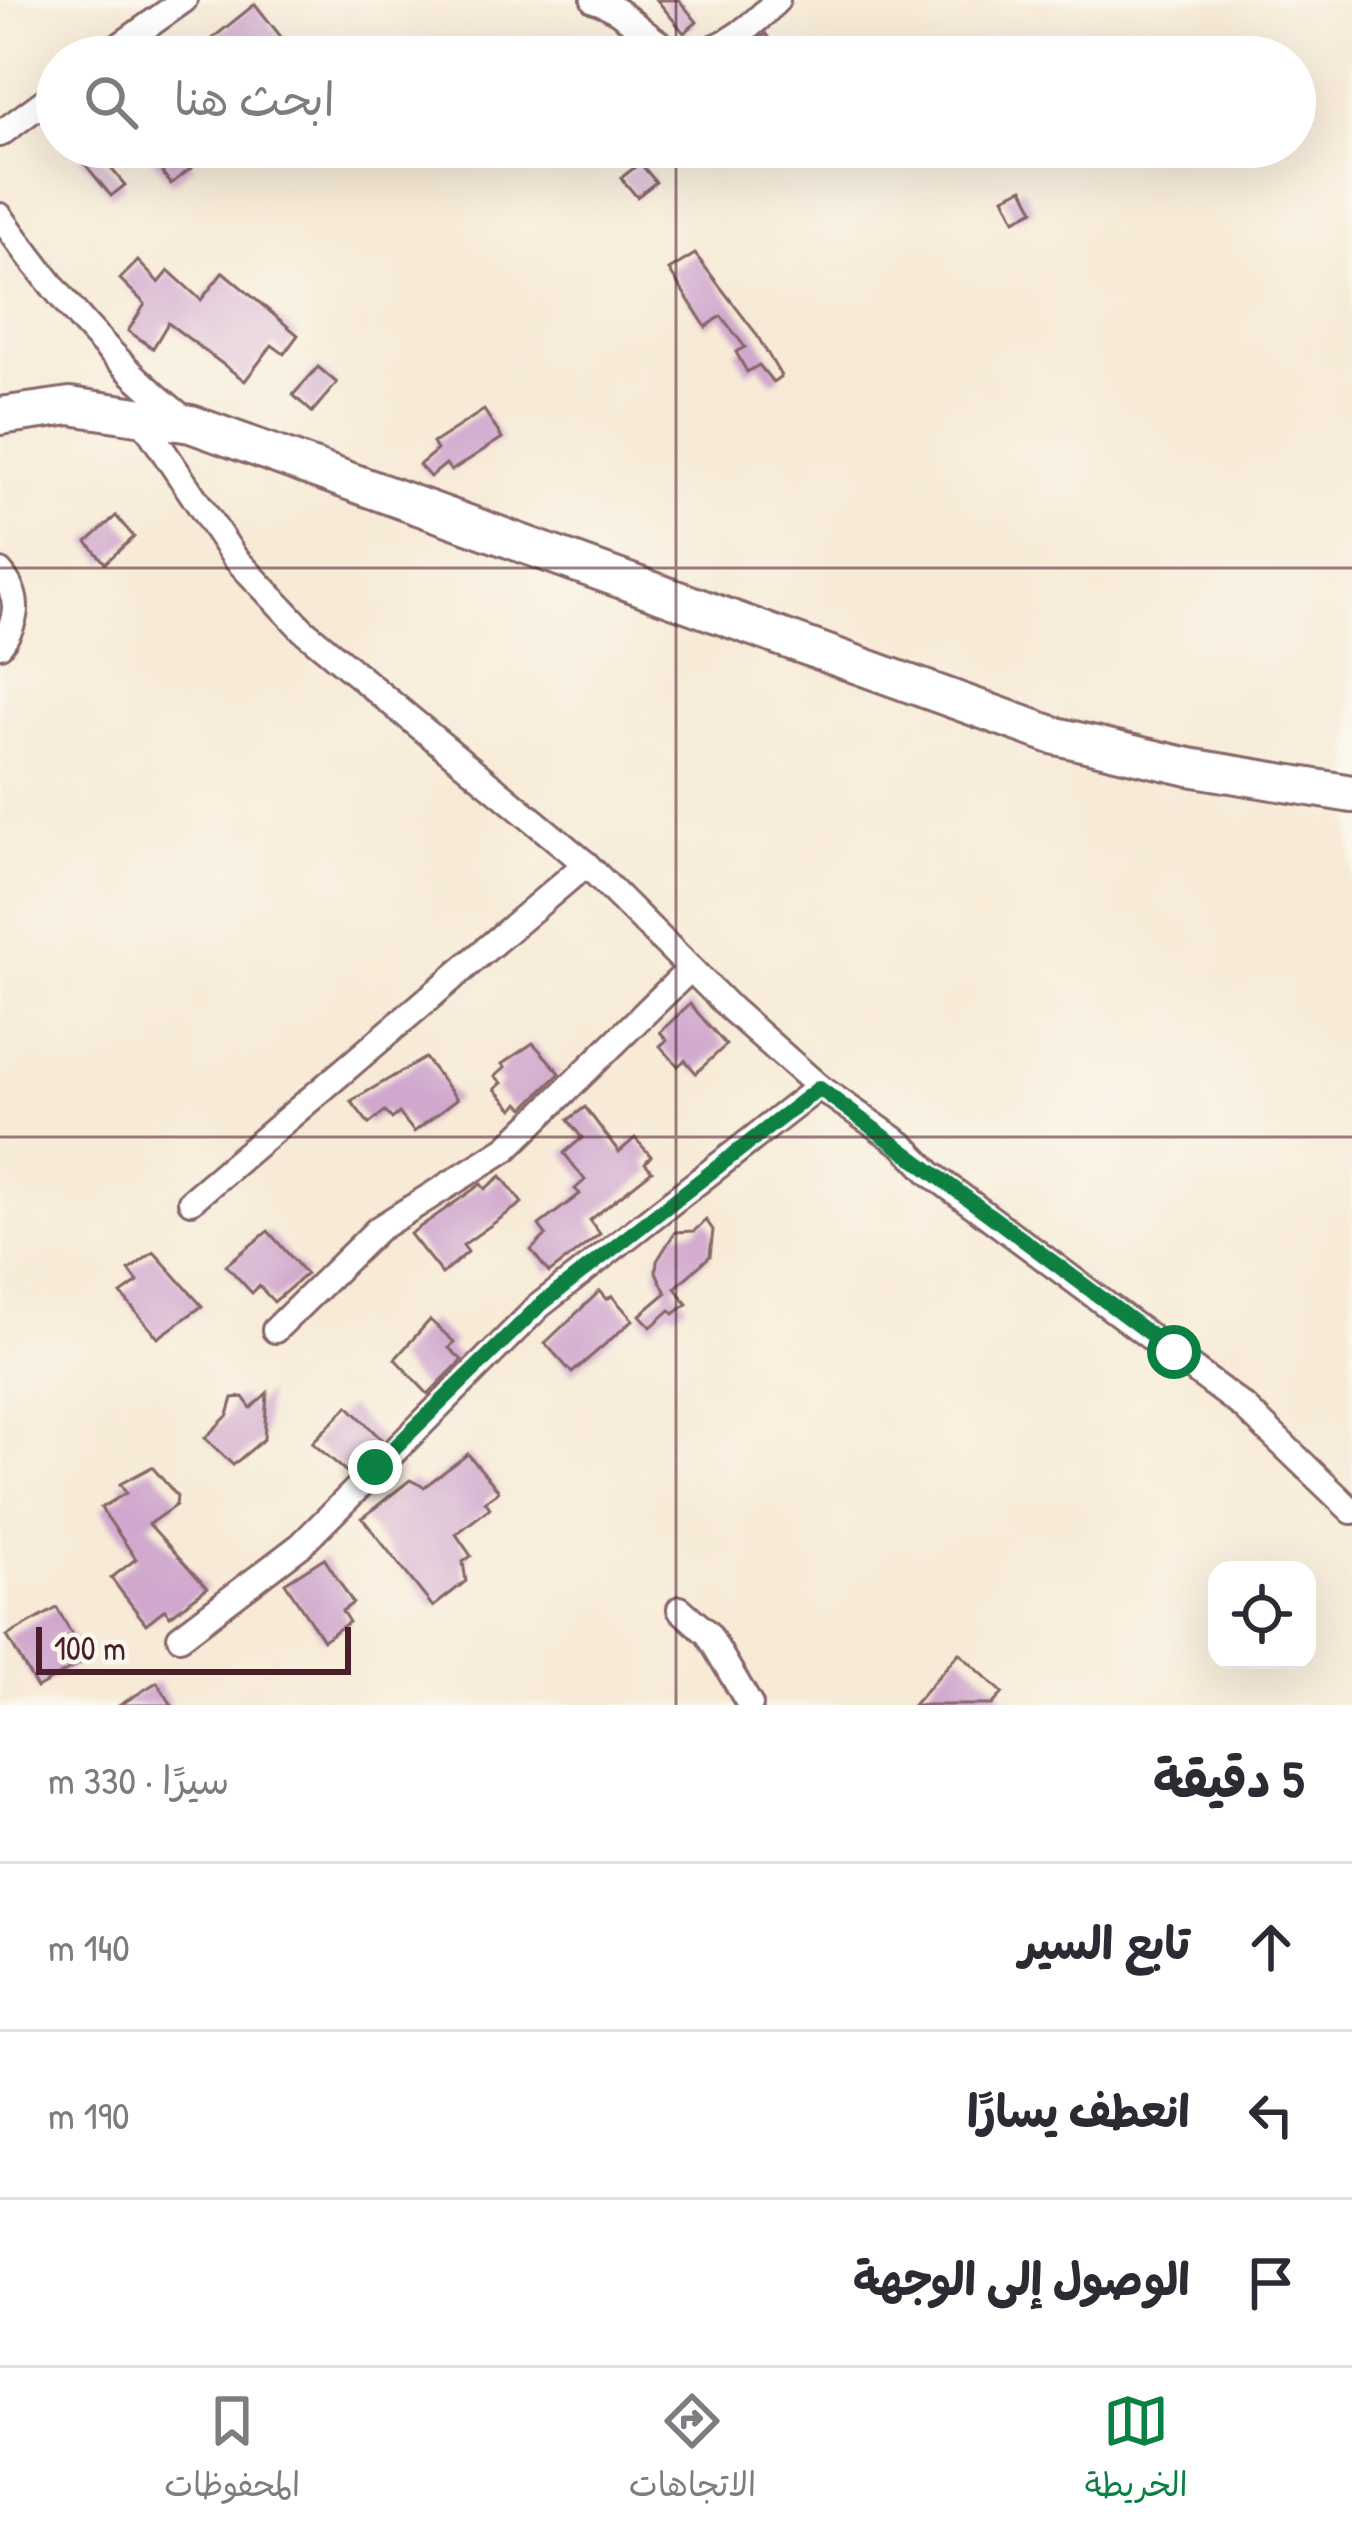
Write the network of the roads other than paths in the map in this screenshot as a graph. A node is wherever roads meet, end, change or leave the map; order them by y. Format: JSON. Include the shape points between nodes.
{"nodes":[{"id":1,"x":184,"y":0,"type":"edge"},
{"id":2,"x":594,"y":0,"type":"edge"},
{"id":3,"x":777,"y":0,"type":"edge"},
{"id":4,"x":133,"y":36,"type":"edge"},
{"id":5,"x":652,"y":36,"type":"edge"},
{"id":6,"x":730,"y":36,"type":"edge"},
{"id":7,"x":36,"y":107,"type":"edge"},
{"id":8,"x":0,"y":134,"type":"edge"},
{"id":9,"x":0,"y":216,"type":"edge"},
{"id":10,"x":140,"y":415,"type":"junction"},
{"id":11,"x":0,"y":416,"type":"edge"},
{"id":12,"x":191,"y":424,"type":"junction"},
{"id":13,"x":0,"y":572,"type":"edge"},
{"id":14,"x":0,"y":645,"type":"edge"},
{"id":15,"x":1352,"y":794,"type":"edge"},
{"id":16,"x":586,"y":864,"type":"junction"},
{"id":17,"x":690,"y":969,"type":"junction"},
{"id":18,"x":819,"y":1088,"type":"junction"},
{"id":19,"x":191,"y":1201,"type":"dead end"},
{"id":20,"x":275,"y":1330,"type":"dead end"},
{"id":21,"x":1352,"y":1511,"type":"edge"},
{"id":22,"x":680,"y":1609,"type":"dead end"},
{"id":23,"x":180,"y":1637,"type":"dead end"},
{"id":24,"x":750,"y":1705,"type":"edge"}],
"edges":[{"from":1,"to":4,"type":"street"},
{"from":2,"to":5,"type":"street"},
{"from":3,"to":6,"type":"street"},
{"from":7,"to":8,"type":"street"},
{"from":9,"to":12,"type":"street","via":[[57,296],[141,385]]},
{"from":10,"to":11,"type":"street","via":[[70,406]]},
{"from":10,"to":12,"type":"street"},
{"from":10,"to":16,"type":"street","via":[[235,558],[303,630]]},
{"from":12,"to":15,"type":"street","via":[[1052,735]]},
{"from":13,"to":14,"type":"street","via":[[16,607]]},
{"from":16,"to":17,"type":"street"},
{"from":16,"to":19,"type":"street"},
{"from":17,"to":18,"type":"street"},
{"from":17,"to":20,"type":"street","via":[[507,1148],[378,1229]]},
{"from":18,"to":21,"type":"street","via":[[1192,1366]]},
{"from":18,"to":23,"type":"street","via":[[539,1306],[330,1518]]},
{"from":22,"to":24,"type":"street","via":[[708,1634]]}]}
